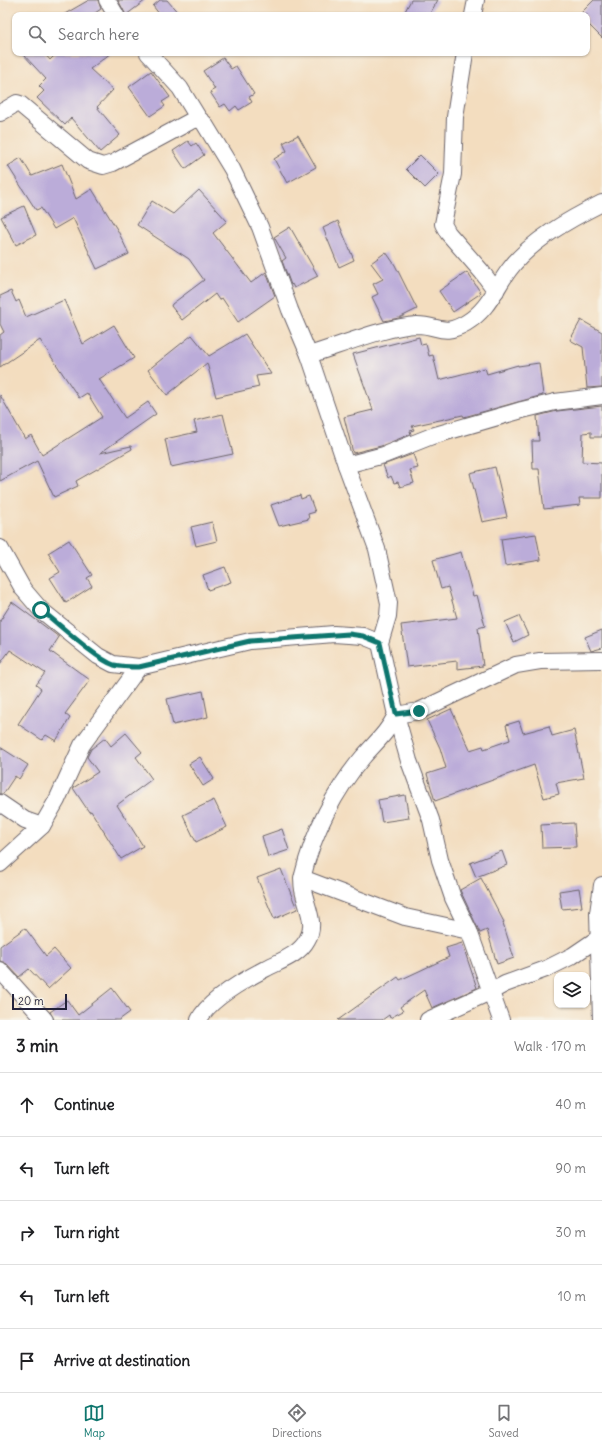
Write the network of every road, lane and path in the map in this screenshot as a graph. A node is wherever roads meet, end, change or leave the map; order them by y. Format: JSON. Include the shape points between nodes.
{"nodes":[{"id":1,"x":107,"y":0,"type":"edge"},
{"id":2,"x":476,"y":0,"type":"edge"},
{"id":3,"x":114,"y":12,"type":"edge"},
{"id":4,"x":474,"y":12,"type":"edge"},
{"id":5,"x":151,"y":56,"type":"edge"},
{"id":6,"x":464,"y":56,"type":"edge"},
{"id":7,"x":0,"y":113,"type":"edge"},
{"id":8,"x":199,"y":119,"type":"junction"},
{"id":9,"x":602,"y":203,"type":"edge"},
{"id":10,"x":496,"y":292,"type":"junction"},
{"id":11,"x":309,"y":356,"type":"junction"},
{"id":12,"x":602,"y":396,"type":"edge"},
{"id":13,"x":346,"y":465,"type":"junction"},
{"id":14,"x":0,"y":548,"type":"edge"},
{"id":15,"x":380,"y":643,"type":"junction"},
{"id":16,"x":602,"y":660,"type":"edge"},
{"id":17,"x":139,"y":667,"type":"junction"},
{"id":18,"x":396,"y":714,"type":"junction"},
{"id":19,"x":0,"y":802,"type":"edge"},
{"id":20,"x":42,"y":826,"type":"junction"},
{"id":21,"x":0,"y":864,"type":"edge"},
{"id":22,"x":302,"y":878,"type":"junction"},
{"id":23,"x":602,"y":885,"type":"edge"},
{"id":24,"x":469,"y":931,"type":"junction"},
{"id":25,"x":600,"y":937,"type":"junction"},
{"id":26,"x":0,"y":970,"type":"edge"},
{"id":27,"x":490,"y":992,"type":"junction"},
{"id":28,"x":45,"y":1020,"type":"edge"},
{"id":29,"x":199,"y":1020,"type":"edge"},
{"id":30,"x":428,"y":1020,"type":"edge"},
{"id":31,"x":501,"y":1020,"type":"edge"},
{"id":32,"x":600,"y":1020,"type":"edge"}],
"edges":[{"from":1,"to":3,"type":"street"},
{"from":2,"to":4,"type":"street"},
{"from":5,"to":8,"type":"street","via":[[180,88]]},
{"from":6,"to":10,"type":"street","via":[[454,116],[453,174],[443,224]]},
{"from":7,"to":8,"type":"street","via":[[17,103],[20,104],[88,161],[103,166]]},
{"from":8,"to":11,"type":"street","via":[[232,169],[260,227]]},
{"from":9,"to":10,"type":"street","via":[[538,241],[510,269]]},
{"from":10,"to":11,"type":"street","via":[[479,314],[454,329],[443,331],[418,325],[394,328]]},
{"from":11,"to":13,"type":"street"},
{"from":12,"to":13,"type":"street","via":[[555,402],[522,410],[432,436],[384,455]]},
{"from":13,"to":15,"type":"street","via":[[377,549],[388,593],[388,616]]},
{"from":14,"to":17,"type":"street","via":[[23,589],[41,610],[98,656],[113,664]]},
{"from":15,"to":17,"type":"street","via":[[349,634],[250,641]]},
{"from":15,"to":18,"type":"street"},
{"from":16,"to":18,"type":"street","via":[[540,661],[516,665],[419,711]]},
{"from":17,"to":20,"type":"street","via":[[82,744],[57,800]]},
{"from":18,"to":22,"type":"street","via":[[380,740],[363,757],[348,778],[322,819]]},
{"from":18,"to":24,"type":"street","via":[[409,761],[431,820],[440,860],[453,898]]},
{"from":19,"to":20,"type":"street","via":[[25,820]]},
{"from":20,"to":21,"type":"street"},
{"from":22,"to":24,"type":"street","via":[[405,916]]},
{"from":22,"to":29,"type":"street","via":[[312,926],[307,942],[292,955],[242,983],[209,1006]]},
{"from":23,"to":25,"type":"street","via":[[598,913]]},
{"from":24,"to":27,"type":"street"},
{"from":25,"to":27,"type":"street","via":[[572,956]]},
{"from":25,"to":32,"type":"street"},
{"from":26,"to":28,"type":"street"},
{"from":27,"to":30,"type":"street"},
{"from":27,"to":31,"type":"street"}]}
